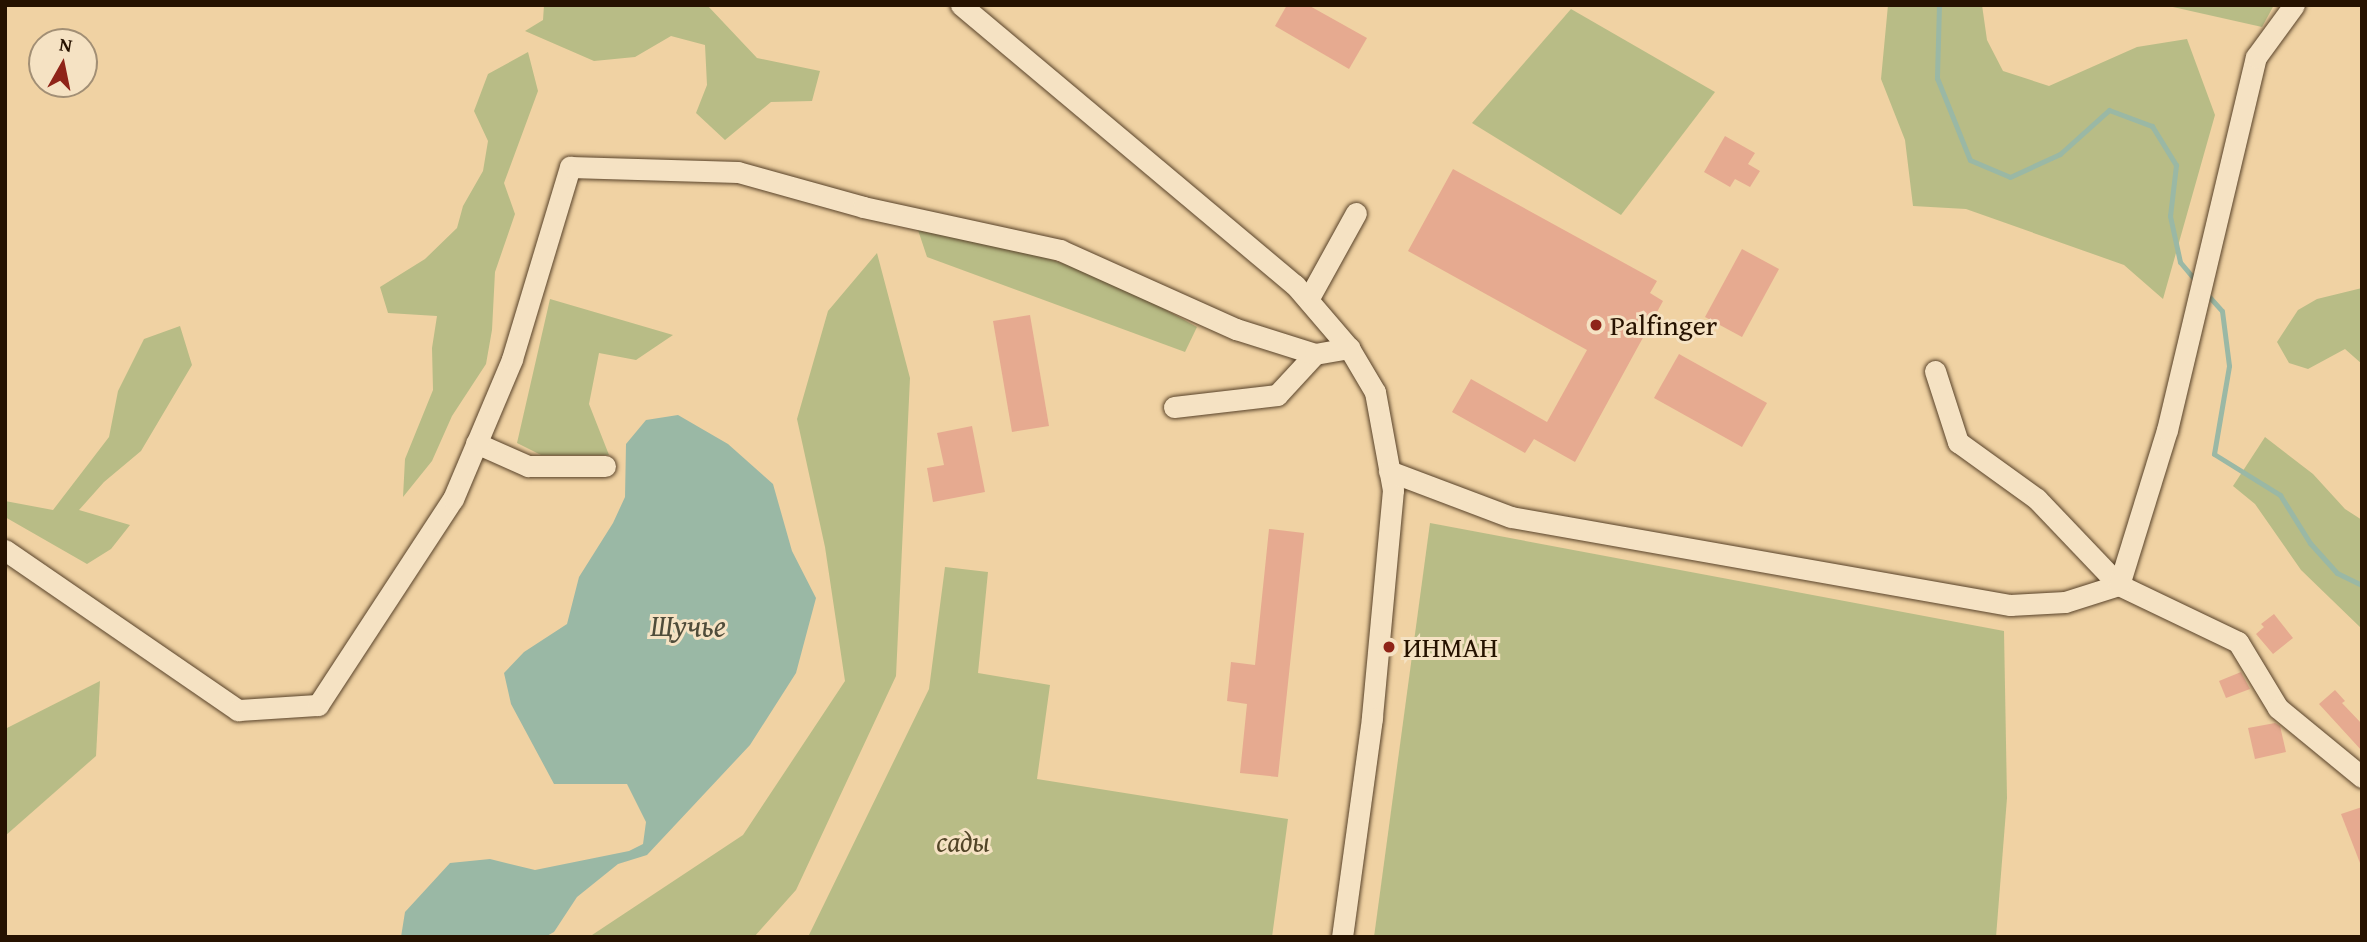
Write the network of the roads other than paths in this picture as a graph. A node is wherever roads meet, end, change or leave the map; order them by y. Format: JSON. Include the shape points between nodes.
{"nodes":[{"id":1,"x":961,"y":5,"type":"edge"},
{"id":2,"x":2294,"y":5,"type":"edge"},
{"id":3,"x":1356,"y":213,"type":"dead end"},
{"id":4,"x":1309,"y":298,"type":"junction"},
{"id":5,"x":1349,"y":348,"type":"junction"},
{"id":6,"x":1315,"y":354,"type":"junction"},
{"id":7,"x":1935,"y":371,"type":"dead end"},
{"id":8,"x":1174,"y":407,"type":"dead end"},
{"id":9,"x":476,"y":443,"type":"junction"},
{"id":10,"x":605,"y":466,"type":"dead end"},
{"id":11,"x":1389,"y":471,"type":"junction"},
{"id":12,"x":5,"y":550,"type":"edge"},
{"id":13,"x":26,"y":564,"type":"junction"},
{"id":14,"x":5,"y":575,"type":"edge"},
{"id":15,"x":2119,"y":585,"type":"junction"},
{"id":16,"x":2362,"y":777,"type":"edge"},
{"id":17,"x":1342,"y":937,"type":"edge"}],
"edges":[{"from":1,"to":4,"type":"street"},
{"from":2,"to":15,"type":"street","via":[[2256,57],[2167,430]]},
{"from":3,"to":4,"type":"street"},
{"from":4,"to":5,"type":"street"},
{"from":5,"to":6,"type":"street"},
{"from":5,"to":11,"type":"street","via":[[1375,392]]},
{"from":6,"to":8,"type":"street","via":[[1278,395]]},
{"from":6,"to":9,"type":"street","via":[[1236,329],[1060,250],[863,207],[738,172],[570,167],[512,359]]},
{"from":7,"to":15,"type":"street","via":[[1958,442],[2036,499]]},
{"from":9,"to":10,"type":"street","via":[[528,466]]},
{"from":9,"to":13,"type":"street","via":[[453,499],[318,705],[238,710]]},
{"from":11,"to":15,"type":"street","via":[[1511,517],[2010,605],[2065,602]]},
{"from":11,"to":17,"type":"street","via":[[1393,489],[1372,718]]},
{"from":12,"to":13,"type":"street"},
{"from":13,"to":14,"type":"street"},
{"from":15,"to":16,"type":"street","via":[[2238,642],[2278,708]]}]}
